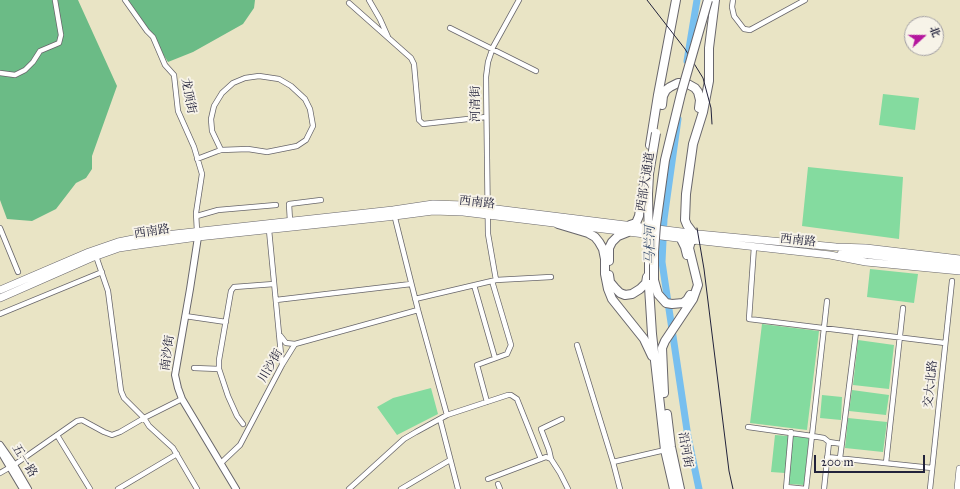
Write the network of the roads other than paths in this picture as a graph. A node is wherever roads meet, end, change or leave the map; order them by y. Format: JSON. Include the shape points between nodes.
{"nodes":[{"id":1,"x":55,"y":0,"type":"edge"},
{"id":2,"x":125,"y":0,"type":"edge"},
{"id":3,"x":369,"y":0,"type":"edge"},
{"id":4,"x":519,"y":0,"type":"edge"},
{"id":5,"x":703,"y":0,"type":"edge"},
{"id":6,"x":708,"y":0,"type":"edge"},
{"id":7,"x":715,"y":0,"type":"edge"},
{"id":8,"x":734,"y":0,"type":"edge"},
{"id":9,"x":805,"y":0,"type":"edge"},
{"id":10,"x":674,"y":1,"type":"edge"},
{"id":11,"x":349,"y":3,"type":"dead end"},
{"id":12,"x":450,"y":28,"type":"dead end"},
{"id":13,"x":389,"y":39,"type":"junction"},
{"id":14,"x":492,"y":49,"type":"junction"},
{"id":15,"x":536,"y":71,"type":"dead end"},
{"id":16,"x":0,"y":73,"type":"edge"},
{"id":17,"x":486,"y":117,"type":"junction"},
{"id":18,"x":698,"y":131,"type":"junction"},
{"id":19,"x":221,"y":150,"type":"junction"},
{"id":20,"x":197,"y":158,"type":"junction"},
{"id":21,"x":321,"y":200,"type":"dead end"},
{"id":22,"x":276,"y":205,"type":"dead end"},
{"id":23,"x":488,"y":212,"type":"junction"},
{"id":24,"x":394,"y":213,"type":"junction"},
{"id":25,"x":197,"y":216,"type":"junction"},
{"id":26,"x":290,"y":221,"type":"junction"},
{"id":27,"x":558,"y":224,"type":"junction"},
{"id":28,"x":0,"y":228,"type":"edge"},
{"id":29,"x":629,"y":228,"type":"junction"},
{"id":30,"x":269,"y":230,"type":"junction"},
{"id":31,"x":198,"y":234,"type":"junction"},
{"id":32,"x":680,"y":236,"type":"junction"},
{"id":33,"x":694,"y":237,"type":"junction"},
{"id":34,"x":832,"y":246,"type":"junction"},
{"id":35,"x":754,"y":247,"type":"junction"},
{"id":36,"x":649,"y":248,"type":"junction"},
{"id":37,"x":852,"y":253,"type":"junction"},
{"id":38,"x":830,"y":255,"type":"junction"},
{"id":39,"x":96,"y":256,"type":"junction"},
{"id":40,"x":960,"y":259,"type":"edge"},
{"id":41,"x":960,"y":264,"type":"edge"},
{"id":42,"x":649,"y":266,"type":"junction"},
{"id":43,"x":960,"y":271,"type":"edge"},
{"id":44,"x":18,"y":272,"type":"dead end"},
{"id":45,"x":102,"y":272,"type":"junction"},
{"id":46,"x":551,"y":277,"type":"dead end"},
{"id":47,"x":654,"y":280,"type":"junction"},
{"id":48,"x":494,"y":281,"type":"junction"},
{"id":49,"x":952,"y":281,"type":"dead end"},
{"id":50,"x":274,"y":284,"type":"junction"},
{"id":51,"x":411,"y":284,"type":"junction"},
{"id":52,"x":474,"y":285,"type":"junction"},
{"id":53,"x":0,"y":290,"type":"edge"},
{"id":54,"x":0,"y":298,"type":"edge"},
{"id":55,"x":415,"y":299,"type":"junction"},
{"id":56,"x":276,"y":300,"type":"junction"},
{"id":57,"x":826,"y":301,"type":"dead end"},
{"id":58,"x":903,"y":308,"type":"dead end"},
{"id":59,"x":418,"y":310,"type":"junction"},
{"id":60,"x":0,"y":314,"type":"edge"},
{"id":61,"x":185,"y":316,"type":"junction"},
{"id":62,"x":226,"y":322,"type":"junction"},
{"id":63,"x":824,"y":329,"type":"junction"},
{"id":64,"x":856,"y":332,"type":"junction"},
{"id":65,"x":279,"y":334,"type":"junction"},
{"id":66,"x":900,"y":337,"type":"junction"},
{"id":67,"x":945,"y":343,"type":"junction"},
{"id":68,"x":296,"y":344,"type":"junction"},
{"id":69,"x":577,"y":345,"type":"dead end"},
{"id":70,"x":495,"y":358,"type":"junction"},
{"id":71,"x":282,"y":365,"type":"junction"},
{"id":72,"x":194,"y":368,"type":"dead end"},
{"id":73,"x":219,"y":368,"type":"junction"},
{"id":74,"x":661,"y":397,"type":"junction"},
{"id":75,"x":182,"y":399,"type":"junction"},
{"id":76,"x":487,"y":402,"type":"junction"},
{"id":77,"x":447,"y":415,"type":"junction"},
{"id":78,"x":144,"y":418,"type":"junction"},
{"id":79,"x":665,"y":418,"type":"junction"},
{"id":80,"x":440,"y":419,"type":"junction"},
{"id":81,"x":562,"y":419,"type":"dead end"},
{"id":82,"x":243,"y":424,"type":"dead end"},
{"id":83,"x":748,"y":427,"type":"dead end"},
{"id":84,"x":791,"y":432,"type":"junction"},
{"id":85,"x":57,"y":435,"type":"junction"},
{"id":86,"x":812,"y":436,"type":"junction"},
{"id":87,"x":828,"y":442,"type":"junction"},
{"id":88,"x":842,"y":444,"type":"junction"},
{"id":89,"x":0,"y":445,"type":"edge"},
{"id":90,"x":665,"y":450,"type":"junction"},
{"id":91,"x":0,"y":451,"type":"edge"},
{"id":92,"x":177,"y":454,"type":"junction"},
{"id":93,"x":827,"y":457,"type":"junction"},
{"id":94,"x":840,"y":458,"type":"junction"},
{"id":95,"x":541,"y":459,"type":"junction"},
{"id":96,"x":551,"y":459,"type":"junction"},
{"id":97,"x":450,"y":460,"type":"junction"},
{"id":98,"x":613,"y":462,"type":"junction"},
{"id":99,"x":221,"y":463,"type":"junction"},
{"id":100,"x":886,"y":463,"type":"junction"},
{"id":101,"x":12,"y":467,"type":"junction"},
{"id":102,"x":932,"y":468,"type":"junction"},
{"id":103,"x":960,"y":469,"type":"edge"},
{"id":104,"x":0,"y":473,"type":"edge"},
{"id":105,"x":488,"y":479,"type":"dead end"},
{"id":106,"x":409,"y":487,"type":"edge"},
{"id":107,"x":786,"y":488,"type":"edge"},
{"id":108,"x":23,"y":489,"type":"edge"},
{"id":109,"x":28,"y":489,"type":"edge"},
{"id":110,"x":90,"y":489,"type":"edge"},
{"id":111,"x":118,"y":489,"type":"edge"},
{"id":112,"x":197,"y":489,"type":"edge"},
{"id":113,"x":236,"y":489,"type":"edge"},
{"id":114,"x":349,"y":489,"type":"edge"},
{"id":115,"x":401,"y":489,"type":"edge"},
{"id":116,"x":458,"y":489,"type":"edge"},
{"id":117,"x":568,"y":489,"type":"edge"},
{"id":118,"x":620,"y":489,"type":"edge"},
{"id":119,"x":674,"y":489,"type":"edge"},
{"id":120,"x":680,"y":489,"type":"edge"},
{"id":121,"x":806,"y":489,"type":"edge"},
{"id":122,"x":824,"y":489,"type":"edge"},
{"id":123,"x":930,"y":489,"type":"edge"},
{"id":124,"x":958,"y":489,"type":"edge"}],
"edges":[{"from":1,"to":16,"type":"street","via":[[61,35],[59,43],[40,51],[25,70],[15,75]]},
{"from":2,"to":20,"type":"street","name":"龙顶街","via":[[153,37],[165,65],[174,75],[178,111]]},
{"from":3,"to":13,"type":"street"},
{"from":4,"to":14,"type":"street","name":"河清街"},
{"from":5,"to":36,"type":"highway","name":"西部大通道","bridge":true,"via":[[661,159]]},
{"from":6,"to":47,"type":"highway","name":"西部大通道","bridge":true,"via":[[665,160],[656,225]]},
{"from":7,"to":18,"type":"highway","via":[[709,48],[709,81]]},
{"from":8,"to":9,"type":"street","via":[[734,16],[744,29],[750,30]]},
{"from":10,"to":29,"type":"highway","via":[[639,216],[636,223]]},
{"from":11,"to":13,"type":"street"},
{"from":12,"to":14,"type":"street"},
{"from":13,"to":17,"type":"street","via":[[411,58],[414,64],[419,120],[423,124]]},
{"from":14,"to":15,"type":"street"},
{"from":14,"to":17,"type":"street","name":"河清街","via":[[486,77]]},
{"from":17,"to":23,"type":"street","name":"河清街"},
{"from":18,"to":33,"type":"highway","via":[[689,167],[685,212],[685,220]]},
{"from":18,"to":36,"type":"highway","bridge":true,"via":[[698,92],[686,83],[674,84],[663,96],[649,174]]},
{"from":19,"to":19,"type":"street","via":[[248,149],[267,152],[298,146],[306,140],[313,126],[305,99],[279,79],[259,76],[233,83],[222,93],[214,106],[212,131]]},
{"from":19,"to":20,"type":"street"},
{"from":20,"to":25,"type":"street","name":"龙顶街","via":[[202,174]]},
{"from":21,"to":26,"type":"street","via":[[288,204]]},
{"from":22,"to":25,"type":"street","via":[[218,210]]},
{"from":23,"to":24,"type":"main road","name":"西南路"},
{"from":23,"to":27,"type":"main road","name":"西南路"},
{"from":23,"to":29,"type":"main road","name":"西南路"},
{"from":23,"to":48,"type":"street","name":"河清街"},
{"from":24,"to":26,"type":"main road","name":"西南路"},
{"from":24,"to":30,"type":"main road","name":"西南路"},
{"from":24,"to":51,"type":"street"},
{"from":25,"to":31,"type":"street","name":"龙顶街"},
{"from":26,"to":31,"type":"main road","name":"西南路"},
{"from":27,"to":29,"type":"main road","name":"西南路"},
{"from":27,"to":74,"type":"highway","via":[[588,233],[599,242],[605,259],[604,274],[608,289],[612,299],[644,339],[652,354]]},
{"from":28,"to":44,"type":"street"},
{"from":29,"to":32,"type":"main road","name":"西南路","bridge":true},
{"from":29,"to":42,"type":"highway","via":[[618,236],[609,248],[610,282],[625,295],[637,292],[646,283]]},
{"from":30,"to":31,"type":"main road","name":"西南路"},
{"from":30,"to":50,"type":"street"},
{"from":31,"to":39,"type":"main road","name":"西南路","via":[[119,248]]},
{"from":31,"to":53,"type":"main road","name":"西南路","via":[[118,242]]},
{"from":31,"to":61,"type":"street","name":"南沙街"},
{"from":32,"to":33,"type":"main road","name":"西南路"},
{"from":32,"to":47,"type":"highway","via":[[693,283],[692,292],[683,303],[666,303],[658,294]]},
{"from":33,"to":34,"type":"main road","name":"西南路"},
{"from":33,"to":35,"type":"main road","name":"西南路"},
{"from":33,"to":74,"type":"highway","via":[[689,248],[698,285],[693,299],[662,348]]},
{"from":34,"to":37,"type":"main road"},
{"from":34,"to":40,"type":"main road","name":"西南路"},
{"from":35,"to":38,"type":"main road","name":"西南路"},
{"from":35,"to":63,"type":"street","via":[[749,319]]},
{"from":36,"to":42,"type":"highway","name":"西部大通道"},
{"from":37,"to":38,"type":"main road"},
{"from":37,"to":41,"type":"main road"},
{"from":38,"to":43,"type":"main road","name":"西南路","via":[[866,262]]},
{"from":39,"to":45,"type":"street"},
{"from":39,"to":54,"type":"main road","name":"西南路"},
{"from":42,"to":74,"type":"highway","name":"西部大通道","via":[[652,334]]},
{"from":45,"to":60,"type":"street"},
{"from":45,"to":78,"type":"street","via":[[108,291],[120,391],[127,402]]},
{"from":46,"to":48,"type":"street"},
{"from":47,"to":74,"type":"highway","name":"西部大通道"},
{"from":48,"to":52,"type":"street"},
{"from":48,"to":70,"type":"street","name":"河清街","via":[[511,345],[507,354]]},
{"from":49,"to":67,"type":"street","name":"交大北路"},
{"from":50,"to":56,"type":"street"},
{"from":50,"to":62,"type":"street","via":[[234,287],[231,291]]},
{"from":51,"to":55,"type":"street"},
{"from":51,"to":56,"type":"street"},
{"from":52,"to":55,"type":"street"},
{"from":52,"to":70,"type":"street"},
{"from":55,"to":59,"type":"street"},
{"from":56,"to":65,"type":"street"},
{"from":57,"to":63,"type":"street"},
{"from":58,"to":66,"type":"street"},
{"from":59,"to":68,"type":"street","name":"川沙街"},
{"from":59,"to":77,"type":"street"},
{"from":61,"to":62,"type":"street"},
{"from":61,"to":75,"type":"street","name":"南沙街","via":[[175,375]]},
{"from":62,"to":73,"type":"street"},
{"from":63,"to":64,"type":"street"},
{"from":63,"to":86,"type":"street"},
{"from":64,"to":66,"type":"street"},
{"from":64,"to":88,"type":"street"},
{"from":65,"to":68,"type":"street","via":[[286,343]]},
{"from":65,"to":71,"type":"street"},
{"from":66,"to":67,"type":"street"},
{"from":66,"to":100,"type":"street"},
{"from":67,"to":102,"type":"street","name":"交大北路"},
{"from":68,"to":71,"type":"street","name":"川沙街"},
{"from":69,"to":98,"type":"street"},
{"from":70,"to":76,"type":"street","name":"河清街","via":[[477,365]]},
{"from":71,"to":99,"type":"street","name":"川沙街","via":[[240,445]]},
{"from":72,"to":73,"type":"street"},
{"from":73,"to":82,"type":"street","via":[[228,396]]},
{"from":74,"to":79,"type":"highway","name":"西部大通道"},
{"from":75,"to":78,"type":"street"},
{"from":75,"to":99,"type":"street","name":"南沙街"},
{"from":76,"to":77,"type":"street"},
{"from":76,"to":95,"type":"street","via":[[508,395],[517,399]]},
{"from":77,"to":80,"type":"street"},
{"from":78,"to":85,"type":"street","via":[[112,434],[82,420]]},
{"from":78,"to":92,"type":"street"},
{"from":79,"to":90,"type":"highway","name":"沿河街"},
{"from":79,"to":120,"type":"highway","name":"沿河街"},
{"from":80,"to":97,"type":"street"},
{"from":80,"to":114,"type":"street","via":[[404,439]]},
{"from":81,"to":96,"type":"street","via":[[541,429]]},
{"from":83,"to":84,"type":"street"},
{"from":84,"to":86,"type":"street"},
{"from":84,"to":107,"type":"street"},
{"from":85,"to":101,"type":"street"},
{"from":85,"to":110,"type":"street"},
{"from":86,"to":87,"type":"street","via":[[824,438]]},
{"from":86,"to":121,"type":"street"},
{"from":87,"to":88,"type":"street"},
{"from":87,"to":93,"type":"street"},
{"from":88,"to":94,"type":"street"},
{"from":89,"to":101,"type":"street","name":"五一路"},
{"from":90,"to":98,"type":"street"},
{"from":90,"to":119,"type":"highway","name":"沿河街"},
{"from":91,"to":101,"type":"street","name":"五一路"},
{"from":92,"to":111,"type":"street"},
{"from":92,"to":112,"type":"street"},
{"from":93,"to":94,"type":"street"},
{"from":93,"to":122,"type":"street"},
{"from":94,"to":100,"type":"street"},
{"from":95,"to":96,"type":"street"},
{"from":95,"to":105,"type":"street"},
{"from":96,"to":117,"type":"street"},
{"from":97,"to":106,"type":"street"},
{"from":97,"to":116,"type":"street"},
{"from":98,"to":118,"type":"street"},
{"from":99,"to":113,"type":"street","name":"南沙街"},
{"from":100,"to":102,"type":"street"},
{"from":101,"to":104,"type":"street"},
{"from":101,"to":108,"type":"street","name":"五一路"},
{"from":101,"to":109,"type":"street","name":"五一路"},
{"from":102,"to":123,"type":"street","name":"交大北路"},
{"from":103,"to":124,"type":"main road"},
{"from":106,"to":115,"type":"street"},
{"from":107,"to":121,"type":"street"}]}
